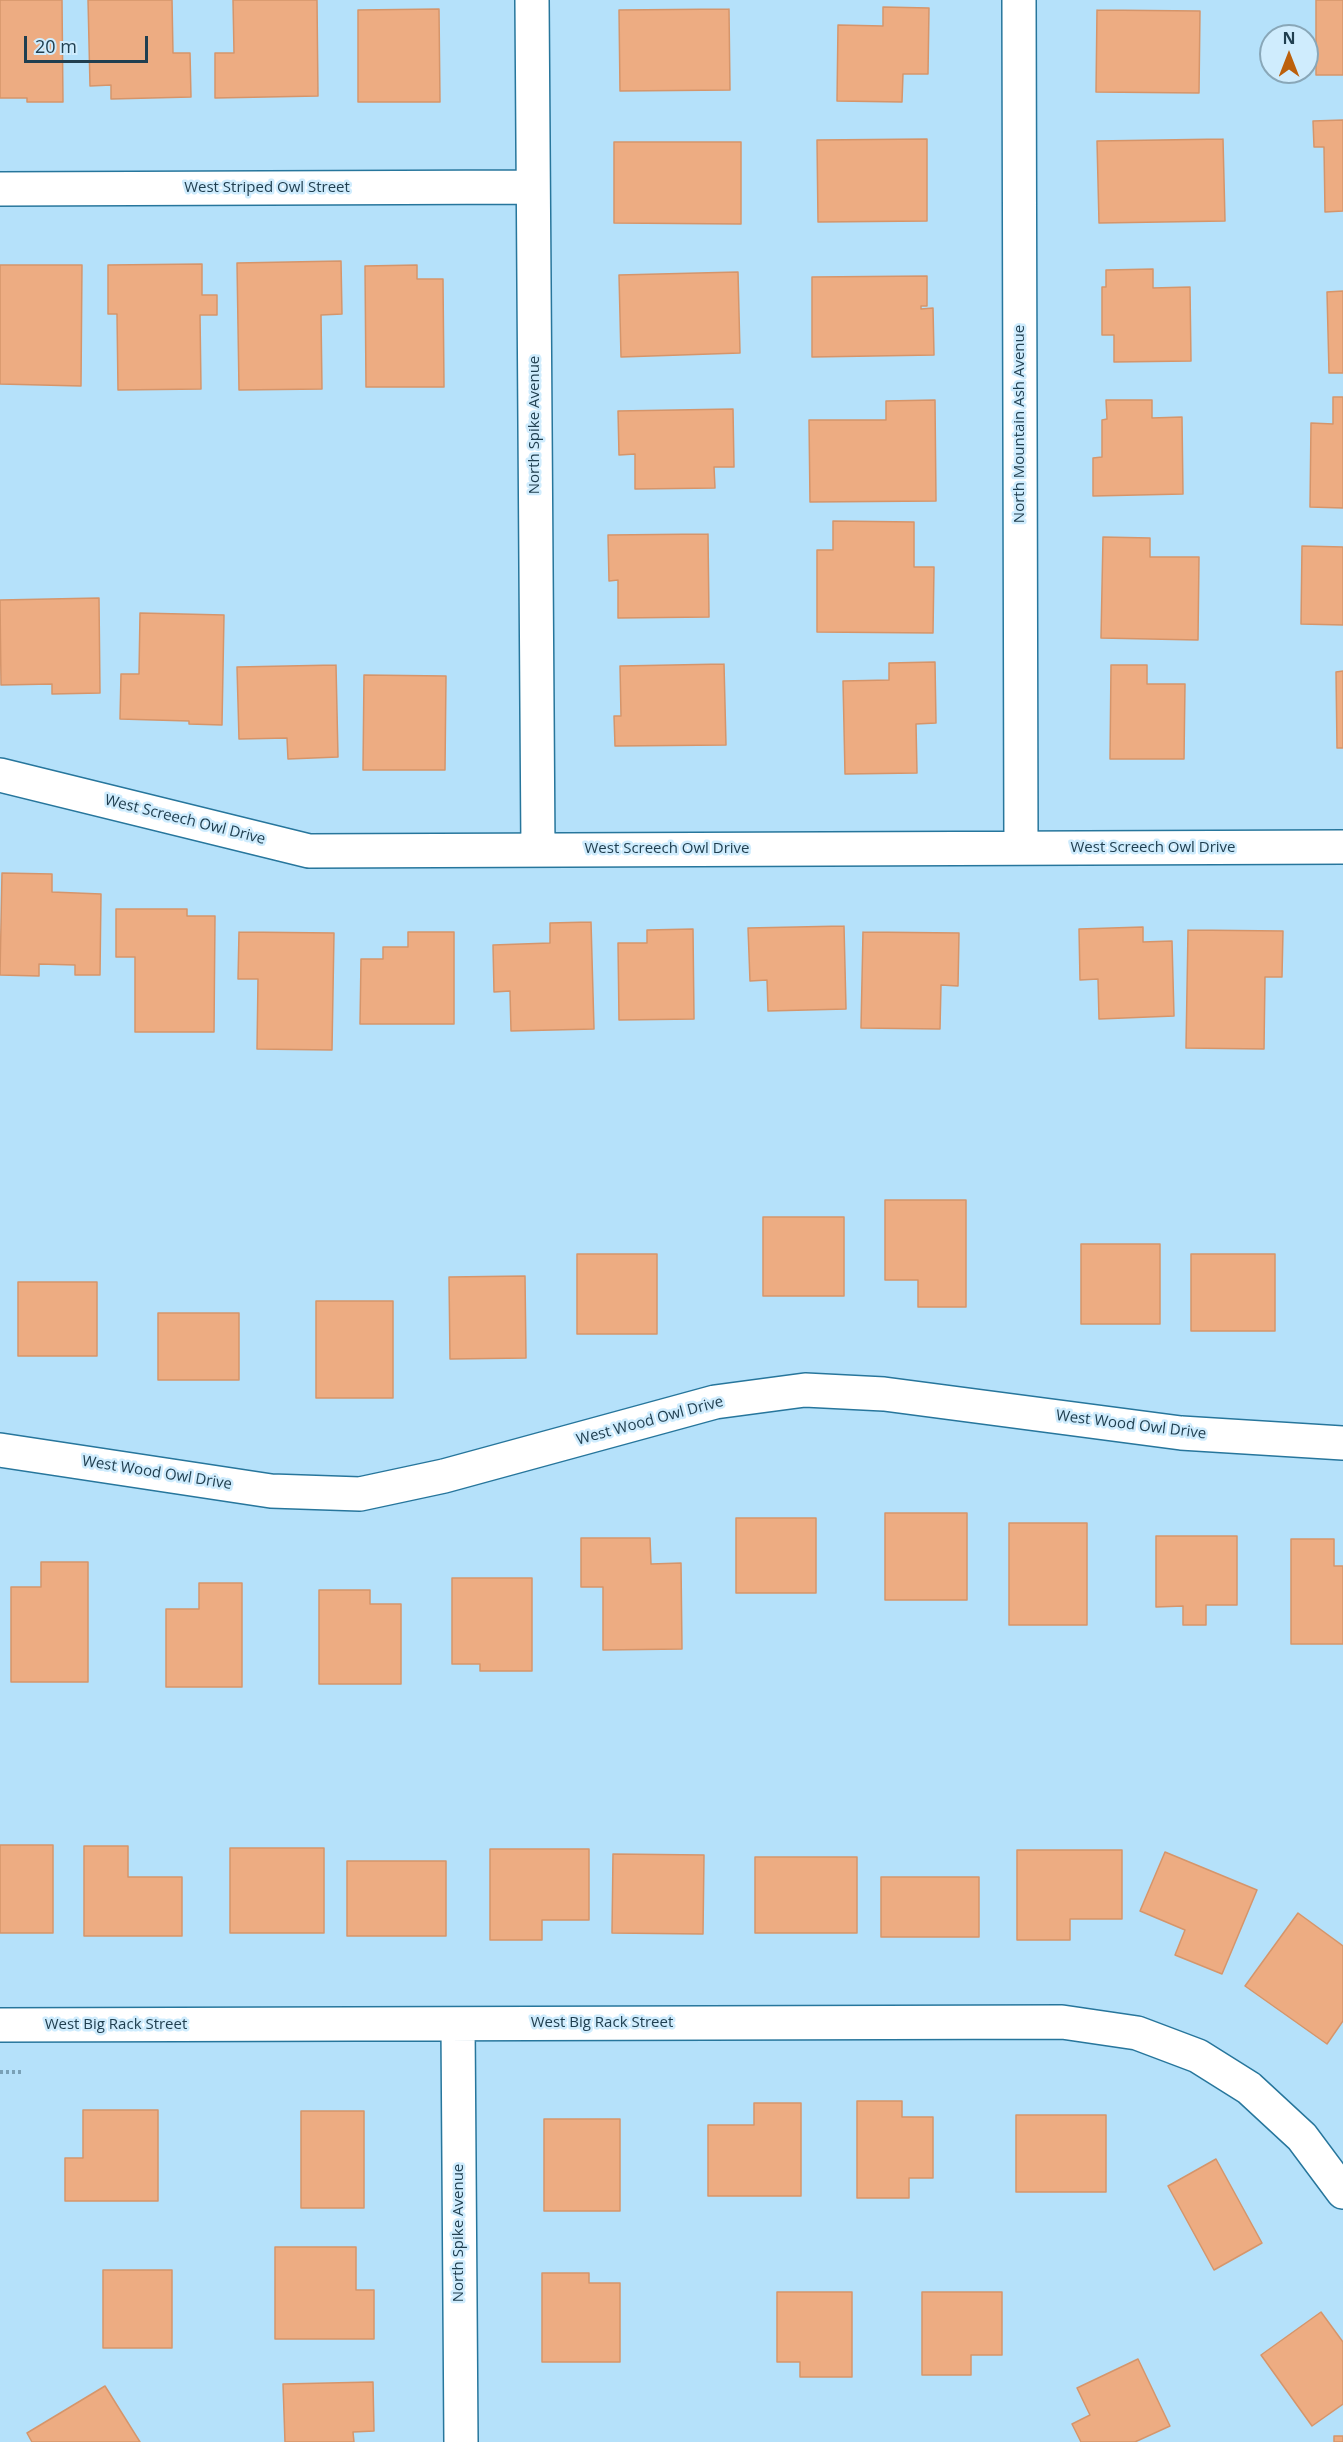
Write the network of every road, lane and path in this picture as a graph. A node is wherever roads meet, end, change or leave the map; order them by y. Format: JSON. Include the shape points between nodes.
{"nodes":[{"id":1,"x":532,"y":0,"type":"edge"},
{"id":2,"x":1019,"y":0,"type":"edge"},
{"id":3,"x":533,"y":187,"type":"junction"},
{"id":4,"x":0,"y":189,"type":"edge"},
{"id":5,"x":0,"y":775,"type":"edge"},
{"id":6,"x":1343,"y":847,"type":"edge"},
{"id":7,"x":1021,"y":848,"type":"junction"},
{"id":8,"x":538,"y":849,"type":"junction"},
{"id":9,"x":1343,"y":1443,"type":"edge"},
{"id":10,"x":0,"y":1450,"type":"edge"},
{"id":11,"x":458,"y":2024,"type":"junction"},
{"id":12,"x":0,"y":2025,"type":"edge"},
{"id":13,"x":0,"y":2072,"type":"edge"},
{"id":14,"x":21,"y":2072,"type":"dead end"},
{"id":15,"x":1343,"y":2192,"type":"edge"},
{"id":16,"x":461,"y":2442,"type":"edge"}],
"edges":[{"from":1,"to":3,"type":"street","name":"North Spike Avenue"},
{"from":2,"to":7,"type":"street","name":"North Mountain Ash Avenue"},
{"from":3,"to":4,"type":"street","name":"West Striped Owl Street"},
{"from":3,"to":8,"type":"street","name":"North Spike Avenue"},
{"from":5,"to":8,"type":"street","name":"West Screech Owl Drive","via":[[309,851]]},
{"from":6,"to":7,"type":"street","name":"West Screech Owl Drive"},
{"from":7,"to":8,"type":"street","name":"West Screech Owl Drive"},
{"from":9,"to":10,"type":"street","name":"West Wood Owl Drive","via":[[1181,1433],[884,1394],[805,1390],[715,1402],[444,1476],[360,1494],[271,1491]]},
{"from":11,"to":12,"type":"street","name":"West Big Rack Street"},
{"from":11,"to":15,"type":"street","name":"West Big Rack Street","via":[[1062,2022],[1137,2033],[1198,2056],[1249,2088],[1302,2137]]},
{"from":11,"to":16,"type":"street","name":"North Spike Avenue"},
{"from":13,"to":14,"type":"path"}]}
